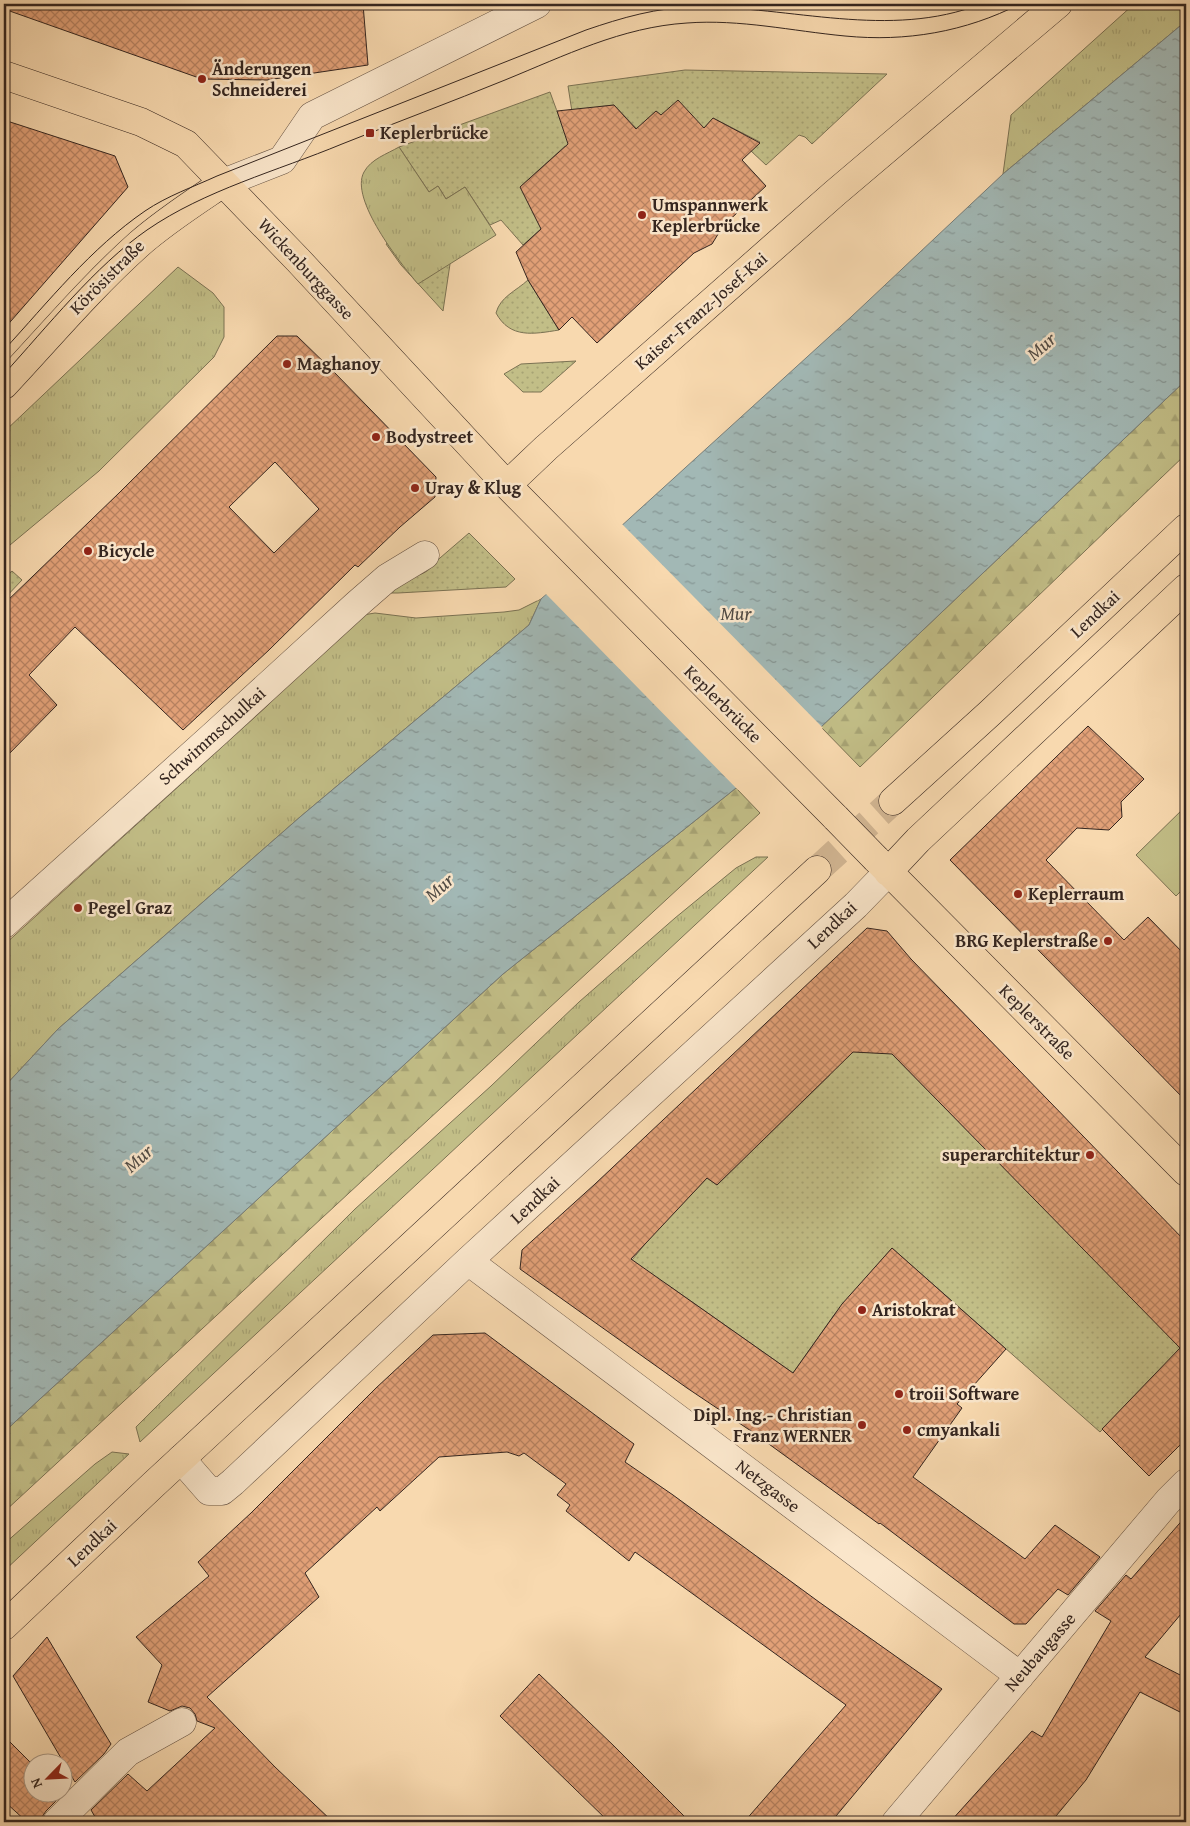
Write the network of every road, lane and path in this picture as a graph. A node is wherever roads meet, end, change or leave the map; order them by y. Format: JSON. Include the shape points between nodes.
{"nodes":[{"id":1,"x":538,"y":4,"type":"edge"},
{"id":2,"x":1058,"y":4,"type":"edge"},
{"id":3,"x":4,"y":75,"type":"edge"},
{"id":4,"x":223,"y":183,"type":"junction"},
{"id":5,"x":4,"y":385,"type":"edge"},
{"id":6,"x":507,"y":485,"type":"junction"},
{"id":7,"x":1186,"y":528,"type":"edge"},
{"id":8,"x":558,"y":538,"type":"joint"},
{"id":9,"x":425,"y":555,"type":"dead end"},
{"id":10,"x":1186,"y":588,"type":"edge"},
{"id":11,"x":893,"y":801,"type":"tunnel mouth"},
{"id":12,"x":882,"y":865,"type":"junction"},
{"id":13,"x":817,"y":870,"type":"tunnel mouth"},
{"id":14,"x":4,"y":924,"type":"edge"},
{"id":15,"x":1186,"y":1172,"type":"edge"},
{"id":16,"x":468,"y":1261,"type":"junction"},
{"id":17,"x":181,"y":1459,"type":"junction"},
{"id":18,"x":1186,"y":1483,"type":"edge"},
{"id":19,"x":4,"y":1626,"type":"edge"},
{"id":20,"x":1020,"y":1676,"type":"junction"},
{"id":21,"x":182,"y":1722,"type":"dead end"},
{"id":22,"x":57,"y":1822,"type":"edge"},
{"id":23,"x":896,"y":1822,"type":"edge"}],
"edges":[{"from":1,"to":4,"type":"street","via":[[312,116],[282,160]]},
{"from":2,"to":6,"type":"main road","name":"Kaiser-Franz-Josef-Kai","via":[[829,198]]},
{"from":3,"to":4,"type":"main road","name":"Wickenburggasse","via":[[140,122],[171,136],[186,144]]},
{"from":4,"to":5,"type":"main road","name":"Körösistraße","via":[[134,249]]},
{"from":4,"to":6,"type":"main road","name":"Wickenburggasse"},
{"from":6,"to":8,"type":"main road","name":"Wickenburggasse"},
{"from":7,"to":11,"type":"main road","name":"Lendkai"},
{"from":8,"to":12,"type":"main road","name":"Keplerbrücke","bridge":true},
{"from":9,"to":14,"type":"street","name":"Schwimmschulkai","via":[[387,578],[343,616]]},
{"from":10,"to":12,"type":"main road","via":[[918,840]]},
{"from":12,"to":15,"type":"main road","name":"Keplerstraße"},
{"from":12,"to":16,"type":"street","name":"Lendkai","via":[[856,905]]},
{"from":13,"to":17,"type":"main road","name":"Lendkai"},
{"from":16,"to":17,"type":"street","name":"Lendkai","via":[[222,1491],[209,1491]]},
{"from":16,"to":20,"type":"street","name":"Netzgasse"},
{"from":17,"to":19,"type":"main road","name":"Lendkai"},
{"from":18,"to":20,"type":"street","name":"Neubaugasse"},
{"from":20,"to":23,"type":"street","name":"Neubaugasse"},
{"from":21,"to":22,"type":"street","via":[[128,1752]]}]}
